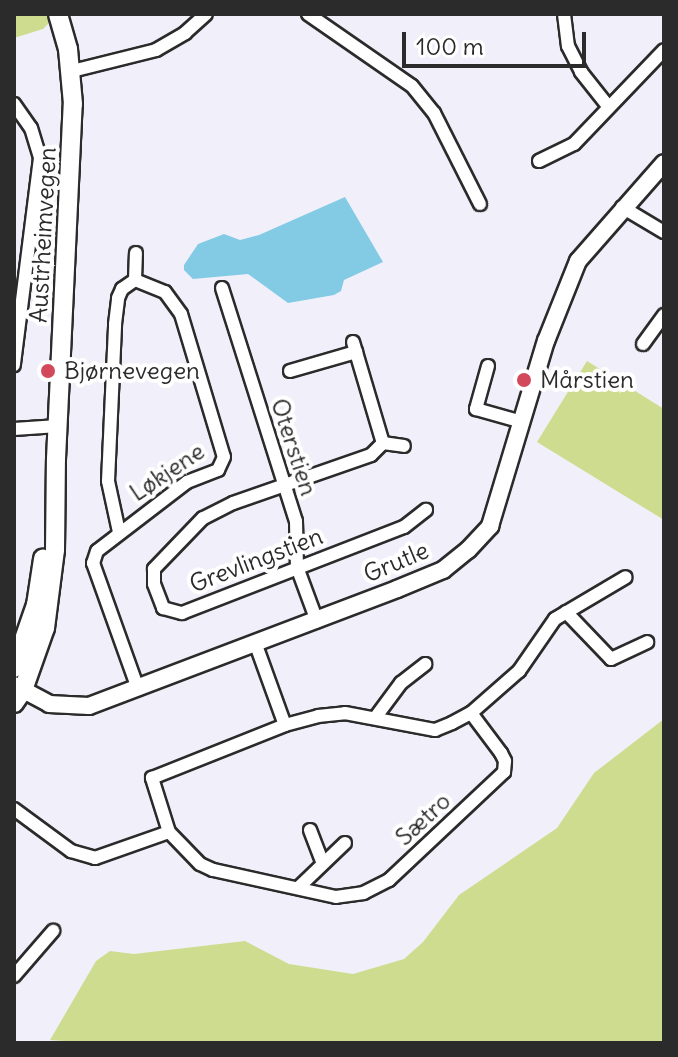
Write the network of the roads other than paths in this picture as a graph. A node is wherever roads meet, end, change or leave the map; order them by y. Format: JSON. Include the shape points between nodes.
{"nodes":[{"id":1,"x":58,"y":14,"type":"edge"},
{"id":2,"x":206,"y":14,"type":"edge"},
{"id":3,"x":308,"y":14,"type":"edge"},
{"id":4,"x":564,"y":14,"type":"edge"},
{"id":5,"x":664,"y":50,"type":"edge"},
{"id":6,"x":72,"y":71,"type":"junction"},
{"id":7,"x":14,"y":104,"type":"edge"},
{"id":8,"x":608,"y":106,"type":"junction"},
{"id":9,"x":539,"y":161,"type":"dead end"},
{"id":10,"x":664,"y":163,"type":"edge"},
{"id":11,"x":480,"y":204,"type":"dead end"},
{"id":12,"x":622,"y":207,"type":"junction"},
{"id":13,"x":664,"y":232,"type":"edge"},
{"id":14,"x":136,"y":253,"type":"dead end"},
{"id":15,"x":135,"y":280,"type":"junction"},
{"id":16,"x":222,"y":288,"type":"dead end"},
{"id":17,"x":664,"y":315,"type":"edge"},
{"id":18,"x":643,"y":344,"type":"dead end"},
{"id":19,"x":14,"y":365,"type":"edge"},
{"id":20,"x":488,"y":366,"type":"dead end"},
{"id":21,"x":290,"y":371,"type":"dead end"},
{"id":22,"x":522,"y":422,"type":"junction"},
{"id":23,"x":58,"y":426,"type":"junction"},
{"id":24,"x":14,"y":429,"type":"edge"},
{"id":25,"x":383,"y":443,"type":"junction"},
{"id":26,"x":404,"y":446,"type":"dead end"},
{"id":27,"x":56,"y":459,"type":"junction"},
{"id":28,"x":282,"y":487,"type":"junction"},
{"id":29,"x":426,"y":510,"type":"dead end"},
{"id":30,"x":119,"y":532,"type":"junction"},
{"id":31,"x":297,"y":567,"type":"junction"},
{"id":32,"x":626,"y":577,"type":"dead end"},
{"id":33,"x":566,"y":612,"type":"junction"},
{"id":34,"x":317,"y":621,"type":"junction"},
{"id":35,"x":647,"y":642,"type":"dead end"},
{"id":36,"x":256,"y":645,"type":"junction"},
{"id":37,"x":425,"y":664,"type":"dead end"},
{"id":38,"x":14,"y":668,"type":"edge"},
{"id":39,"x":138,"y":689,"type":"junction"},
{"id":40,"x":17,"y":693,"type":"edge"},
{"id":41,"x":471,"y":713,"type":"junction"},
{"id":42,"x":375,"y":718,"type":"junction"},
{"id":43,"x":285,"y":725,"type":"junction"},
{"id":44,"x":14,"y":809,"type":"edge"},
{"id":45,"x":310,"y":830,"type":"dead end"},
{"id":46,"x":169,"y":832,"type":"junction"},
{"id":47,"x":345,"y":843,"type":"dead end"},
{"id":48,"x":322,"y":862,"type":"junction"},
{"id":49,"x":298,"y":888,"type":"junction"},
{"id":50,"x":53,"y":931,"type":"dead end"},
{"id":51,"x":14,"y":976,"type":"edge"}],
"edges":[{"from":1,"to":6,"type":"main road","name":"Austrheimvegen"},
{"from":2,"to":6,"type":"street","via":[[156,50]]},
{"from":3,"to":11,"type":"street","via":[[412,86],[434,113]]},
{"from":4,"to":8,"type":"street","via":[[574,59]]},
{"from":5,"to":8,"type":"street"},
{"from":6,"to":23,"type":"main road","name":"Austrheimvegen"},
{"from":7,"to":19,"type":"street","via":[[31,128],[40,158]]},
{"from":8,"to":9,"type":"street","via":[[574,144]]},
{"from":10,"to":12,"type":"street","name":"Grutle"},
{"from":12,"to":13,"type":"street"},
{"from":12,"to":22,"type":"street","name":"Grutle","via":[[578,261]]},
{"from":14,"to":15,"type":"street","name":"Løkjene"},
{"from":15,"to":30,"type":"street","name":"Løkjene","via":[[122,289],[115,324],[108,481]]},
{"from":15,"to":30,"type":"street","name":"Løkjene","via":[[165,292],[181,314],[224,457],[218,470],[187,482]]},
{"from":16,"to":28,"type":"street","name":"Oterstien"},
{"from":17,"to":18,"type":"street"},
{"from":20,"to":22,"type":"street","via":[[476,409]]},
{"from":21,"to":25,"type":"street","via":[[354,347]]},
{"from":22,"to":34,"type":"street","name":"Grutle","via":[[490,526],[468,550],[443,570]]},
{"from":23,"to":24,"type":"street"},
{"from":23,"to":27,"type":"main road","name":"Austrheimvegen"},
{"from":25,"to":26,"type":"street"},
{"from":25,"to":28,"type":"street","name":"Grevlingstien","via":[[371,455]]},
{"from":27,"to":38,"type":"main road","name":"Austrheimvegen","via":[[36,605]]},
{"from":27,"to":40,"type":"main road","name":"Austrheimvegen","via":[[51,599],[41,642]]},
{"from":28,"to":31,"type":"street","name":"Oterstien","via":[[296,521]]},
{"from":28,"to":31,"type":"street","name":"Grevlingstien","via":[[203,518],[154,569],[154,584],[163,608],[182,613]]},
{"from":29,"to":31,"type":"street","name":"Grevlingstien","via":[[404,527]]},
{"from":30,"to":39,"type":"street","name":"Løkjene","via":[[97,551],[93,563]]},
{"from":31,"to":34,"type":"street","name":"Oterstien"},
{"from":32,"to":33,"type":"street","name":"Sætro"},
{"from":33,"to":35,"type":"street","via":[[611,659]]},
{"from":33,"to":41,"type":"street","name":"Sætro","via":[[519,671]]},
{"from":34,"to":36,"type":"street","name":"Grutle"},
{"from":36,"to":39,"type":"street","name":"Grutle"},
{"from":36,"to":43,"type":"street"},
{"from":37,"to":42,"type":"street","via":[[401,683]]},
{"from":39,"to":40,"type":"street","name":"Grutle","via":[[89,706],[69,707]]},
{"from":41,"to":42,"type":"street","name":"Sætro","via":[[435,730]]},
{"from":41,"to":49,"type":"street","name":"Sætro","via":[[505,761],[498,779],[389,880],[364,893],[336,897]]},
{"from":42,"to":43,"type":"street","name":"Sætro","via":[[345,713]]},
{"from":43,"to":46,"type":"street","name":"Sætro","via":[[152,778]]},
{"from":44,"to":46,"type":"street","via":[[71,851],[95,858]]},
{"from":45,"to":48,"type":"street"},
{"from":46,"to":49,"type":"street","name":"Sætro","via":[[189,856],[213,870]]},
{"from":47,"to":48,"type":"street"},
{"from":48,"to":49,"type":"street"},
{"from":50,"to":51,"type":"street"}]}
